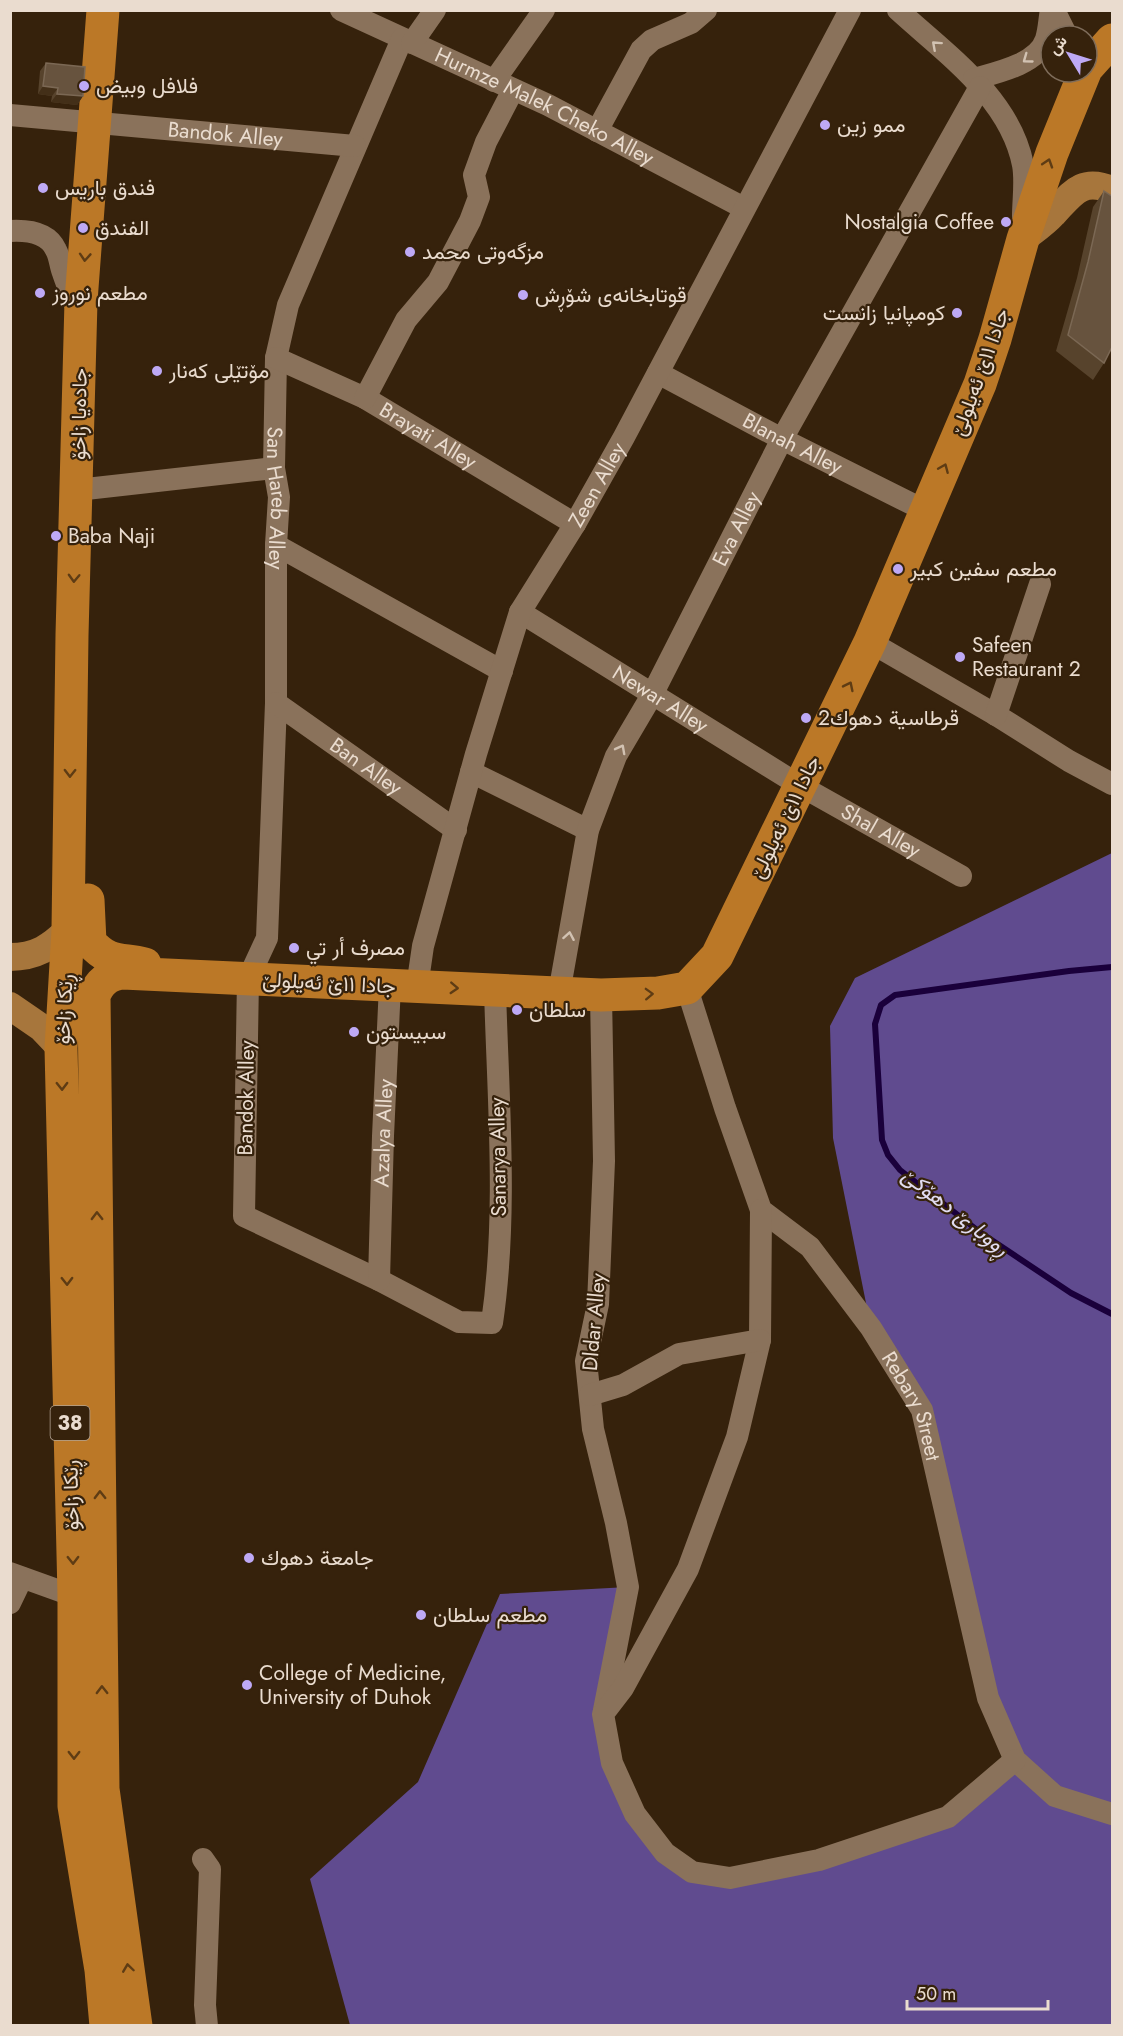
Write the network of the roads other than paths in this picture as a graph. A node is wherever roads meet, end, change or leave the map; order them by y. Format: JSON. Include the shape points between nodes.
{"nodes":[{"id":1,"x":103,"y":10,"type":"edge"},
{"id":2,"x":341,"y":10,"type":"edge"},
{"id":3,"x":435,"y":10,"type":"edge"},
{"id":4,"x":544,"y":10,"type":"edge"},
{"id":5,"x":706,"y":10,"type":"edge"},
{"id":6,"x":850,"y":10,"type":"edge"},
{"id":7,"x":898,"y":10,"type":"edge"},
{"id":8,"x":1053,"y":10,"type":"edge"},
{"id":9,"x":1061,"y":24,"type":"edge"},
{"id":10,"x":1113,"y":40,"type":"edge"},
{"id":11,"x":407,"y":41,"type":"junction"},
{"id":12,"x":1099,"y":55,"type":"edge"},
{"id":13,"x":977,"y":83,"type":"junction"},
{"id":14,"x":1080,"y":84,"type":"edge"},
{"id":15,"x":504,"y":85,"type":"junction"},
{"id":16,"x":10,"y":115,"type":"edge"},
{"id":17,"x":94,"y":122,"type":"junction"},
{"id":18,"x":597,"y":131,"type":"junction"},
{"id":19,"x":355,"y":146,"type":"junction"},
{"id":20,"x":1113,"y":190,"type":"edge"},
{"id":21,"x":744,"y":208,"type":"junction"},
{"id":22,"x":10,"y":231,"type":"edge"},
{"id":23,"x":1023,"y":239,"type":"junction"},
{"id":24,"x":81,"y":317,"type":"junction"},
{"id":25,"x":276,"y":358,"type":"junction"},
{"id":26,"x":658,"y":373,"type":"junction"},
{"id":27,"x":365,"y":398,"type":"junction"},
{"id":28,"x":782,"y":439,"type":"junction"},
{"id":29,"x":274,"y":468,"type":"junction"},
{"id":30,"x":77,"y":490,"type":"junction"},
{"id":31,"x":926,"y":511,"type":"junction"},
{"id":32,"x":575,"y":524,"type":"junction"},
{"id":33,"x":276,"y":545,"type":"junction"},
{"id":34,"x":1040,"y":584,"type":"dead end"},
{"id":35,"x":520,"y":612,"type":"junction"},
{"id":36,"x":870,"y":642,"type":"junction"},
{"id":37,"x":502,"y":670,"type":"junction"},
{"id":38,"x":652,"y":694,"type":"junction"},
{"id":39,"x":276,"y":704,"type":"junction"},
{"id":40,"x":996,"y":715,"type":"junction"},
{"id":41,"x":471,"y":772,"type":"junction"},
{"id":42,"x":1113,"y":784,"type":"edge"},
{"id":43,"x":799,"y":785,"type":"junction"},
{"id":44,"x":70,"y":818,"type":"junction"},
{"id":45,"x":456,"y":830,"type":"junction"},
{"id":46,"x":588,"y":830,"type":"junction"},
{"id":47,"x":961,"y":876,"type":"dead end"},
{"id":48,"x":68,"y":930,"type":"junction"},
{"id":49,"x":10,"y":957,"type":"edge"},
{"id":50,"x":186,"y":976,"type":"junction"},
{"id":51,"x":248,"y":979,"type":"junction"},
{"id":52,"x":404,"y":986,"type":"junction"},
{"id":53,"x":687,"y":988,"type":"junction"},
{"id":54,"x":495,"y":990,"type":"junction"},
{"id":55,"x":559,"y":993,"type":"junction"},
{"id":56,"x":601,"y":995,"type":"junction"},
{"id":57,"x":94,"y":996,"type":"joint"},
{"id":58,"x":10,"y":1006,"type":"edge"},
{"id":59,"x":61,"y":1048,"type":"junction"},
{"id":60,"x":761,"y":1210,"type":"junction"},
{"id":61,"x":379,"y":1280,"type":"junction"},
{"id":62,"x":760,"y":1340,"type":"junction"},
{"id":63,"x":590,"y":1395,"type":"junction"},
{"id":64,"x":16,"y":1575,"type":"edge"},
{"id":65,"x":74,"y":1596,"type":"junction"},
{"id":66,"x":10,"y":1603,"type":"edge"},
{"id":67,"x":603,"y":1714,"type":"junction"},
{"id":68,"x":1016,"y":1760,"type":"junction"},
{"id":69,"x":1113,"y":1814,"type":"edge"},
{"id":70,"x":203,"y":1859,"type":"dead end"},
{"id":71,"x":106,"y":2025,"type":"edge"},
{"id":72,"x":136,"y":2025,"type":"edge"},
{"id":73,"x":207,"y":2025,"type":"edge"}],
"edges":[{"from":1,"to":17,"type":"highway","name":"جادەیا زاخۆ"},
{"from":2,"to":11,"type":"street","name":"Hurmze Malek Cheko Alley"},
{"from":3,"to":11,"type":"street","name":"San Hareb Alley"},
{"from":4,"to":15,"type":"street"},
{"from":5,"to":18,"type":"street","via":[[641,50]]},
{"from":6,"to":21,"type":"street","name":"Zeen Alley"},
{"from":13,"to":7,"type":"street","one_way":true},
{"from":8,"to":9,"type":"street"},
{"from":8,"to":13,"type":"street","one_way":true,"via":[[1046,41],[1032,57]]},
{"from":10,"to":12,"type":"highway","name":"جادا ١١ێ ئه‌یلولێ"},
{"from":11,"to":15,"type":"street","name":"Hurmze Malek Cheko Alley"},
{"from":11,"to":19,"type":"street","name":"San Hareb Alley"},
{"from":13,"to":23,"type":"street","via":[[1005,117],[1024,167]]},
{"from":13,"to":28,"type":"street","name":"Eva Alley"},
{"from":23,"to":14,"type":"highway","name":"جادا ١١ێ ئه‌یلولێ","one_way":true},
{"from":15,"to":18,"type":"street","name":"Hurmze Malek Cheko Alley"},
{"from":15,"to":27,"type":"street","via":[[474,175],[479,197],[471,221],[438,282],[406,320]]},
{"from":16,"to":17,"type":"street","name":"Bandok Alley"},
{"from":17,"to":19,"type":"street","name":"Bandok Alley"},
{"from":17,"to":24,"type":"highway","name":"جادەیا زاخۆ","one_way":true},
{"from":18,"to":21,"type":"street","name":"Hurmze Malek Cheko Alley"},
{"from":19,"to":25,"type":"street","name":"San Hareb Alley","via":[[288,305]]},
{"from":20,"to":23,"type":"main road","via":[[1095,186],[1076,189],[1052,216]]},
{"from":21,"to":26,"type":"street","name":"Zeen Alley"},
{"from":22,"to":24,"type":"street","via":[[36,233],[51,242]]},
{"from":31,"to":23,"type":"highway","name":"جادا ١١ێ ئه‌یلولێ","one_way":true,"via":[[980,384]]},
{"from":24,"to":30,"type":"highway","name":"جادەیا زاخۆ"},
{"from":25,"to":27,"type":"street","name":"Brayati Alley"},
{"from":25,"to":29,"type":"street","name":"San Hareb Alley"},
{"from":26,"to":28,"type":"street","name":"Blanah Alley"},
{"from":26,"to":32,"type":"street","name":"Zeen Alley"},
{"from":27,"to":32,"type":"street","name":"Brayati Alley"},
{"from":28,"to":31,"type":"street","name":"Blanah Alley"},
{"from":28,"to":38,"type":"street","name":"Eva Alley"},
{"from":29,"to":30,"type":"street"},
{"from":29,"to":33,"type":"street","name":"San Hareb Alley","via":[[279,497]]},
{"from":30,"to":44,"type":"highway","name":"جادەیا زاخۆ","one_way":true},
{"from":31,"to":36,"type":"highway","name":"جادا ١١ێ ئه‌یلولێ"},
{"from":32,"to":35,"type":"street","name":"Zeen Alley"},
{"from":33,"to":37,"type":"street"},
{"from":33,"to":39,"type":"street","name":"San Hareb Alley"},
{"from":34,"to":40,"type":"street"},
{"from":35,"to":37,"type":"street","name":"Zeen Alley"},
{"from":35,"to":38,"type":"street","name":"Newar Alley"},
{"from":36,"to":40,"type":"street"},
{"from":43,"to":36,"type":"highway","name":"جادا ١١ێ ئه‌یلولێ","one_way":true},
{"from":37,"to":41,"type":"street","name":"Zeen Alley"},
{"from":38,"to":43,"type":"street","name":"Newar Alley"},
{"from":46,"to":38,"type":"street","name":"Eva Alley","one_way":true,"via":[[616,756]]},
{"from":39,"to":45,"type":"street","name":"Ban Alley"},
{"from":39,"to":51,"type":"street","name":"San Hareb Alley","via":[[267,938]]},
{"from":40,"to":42,"type":"street"},
{"from":41,"to":45,"type":"street","name":"Zeen Alley"},
{"from":41,"to":46,"type":"street"},
{"from":43,"to":47,"type":"street","name":"Shal Alley"},
{"from":43,"to":53,"type":"highway","name":"جادا ١١ێ ئه‌یلولێ","via":[[717,956]]},
{"from":44,"to":48,"type":"highway","name":"ڕێکا زاخۆ","number":"38"},
{"from":44,"to":50,"type":"highway","via":[[81,835],[87,861],[90,942],[117,961],[143,963]]},
{"from":45,"to":52,"type":"street","name":"Zeen Alley","via":[[423,946]]},
{"from":55,"to":46,"type":"street","name":"Eva Alley","one_way":true},
{"from":48,"to":49,"type":"main road","via":[[40,953]]},
{"from":48,"to":59,"type":"highway","name":"ڕێکا زاخۆ","number":"38"},
{"from":50,"to":51,"type":"highway","name":"جادا ١١ێ ئه‌یلولێ"},
{"from":50,"to":57,"type":"highway","name":"جادا ١١ێ ئه‌یلولێ","via":[[115,974],[101,983]]},
{"from":51,"to":52,"type":"highway","name":"جادا ١١ێ ئه‌یلولێ"},
{"from":51,"to":61,"type":"street","name":"Bandok Alley","via":[[244,1216]]},
{"from":52,"to":54,"type":"highway","name":"جادا ١١ێ ئه‌یلولێ","one_way":true},
{"from":52,"to":61,"type":"street","name":"Azalya Alley","via":[[383,1136]]},
{"from":56,"to":53,"type":"highway","name":"جادا ١١ێ ئه‌یلولێ","one_way":true},
{"from":53,"to":60,"type":"street"},
{"from":54,"to":55,"type":"highway","name":"جادا ١١ێ ئه‌یلولێ"},
{"from":54,"to":61,"type":"street","name":"Sanarya Alley","via":[[501,1203],[492,1323],[459,1322]]},
{"from":55,"to":56,"type":"highway","name":"جادا ١١ێ ئه‌یلولێ"},
{"from":56,"to":63,"type":"street","name":"Dldar Alley","via":[[604,1161],[598,1304],[586,1361]]},
{"from":72,"to":57,"type":"highway","name":"ڕێکا زاخۆ","number":"38","one_way":true,"via":[[103,1789]]},
{"from":58,"to":59,"type":"main road","via":[[42,1028]]},
{"from":59,"to":65,"type":"highway","name":"ڕێکا زاخۆ","number":"38","one_way":true},
{"from":60,"to":62,"type":"street"},
{"from":60,"to":68,"type":"street","name":"Rebary Street","via":[[810,1247],[871,1328],[922,1410],[988,1698]]},
{"from":62,"to":63,"type":"street","via":[[679,1354],[623,1385]]},
{"from":62,"to":67,"type":"street","via":[[738,1437],[688,1569],[623,1688]]},
{"from":63,"to":67,"type":"street","name":"Dldar Alley","via":[[593,1429],[627,1587]]},
{"from":64,"to":65,"type":"street"},
{"from":64,"to":66,"type":"street"},
{"from":65,"to":71,"type":"highway","name":"ڕێکا زاخۆ","number":"38","one_way":true,"via":[[74,1806],[101,1970]]},
{"from":67,"to":68,"type":"street","via":[[612,1763],[635,1814],[665,1853],[692,1872],[730,1878],[819,1860],[948,1816]]},
{"from":68,"to":69,"type":"street","name":"Rebary Street","via":[[1055,1796]]},
{"from":70,"to":73,"type":"street","via":[[210,1869]]}]}
